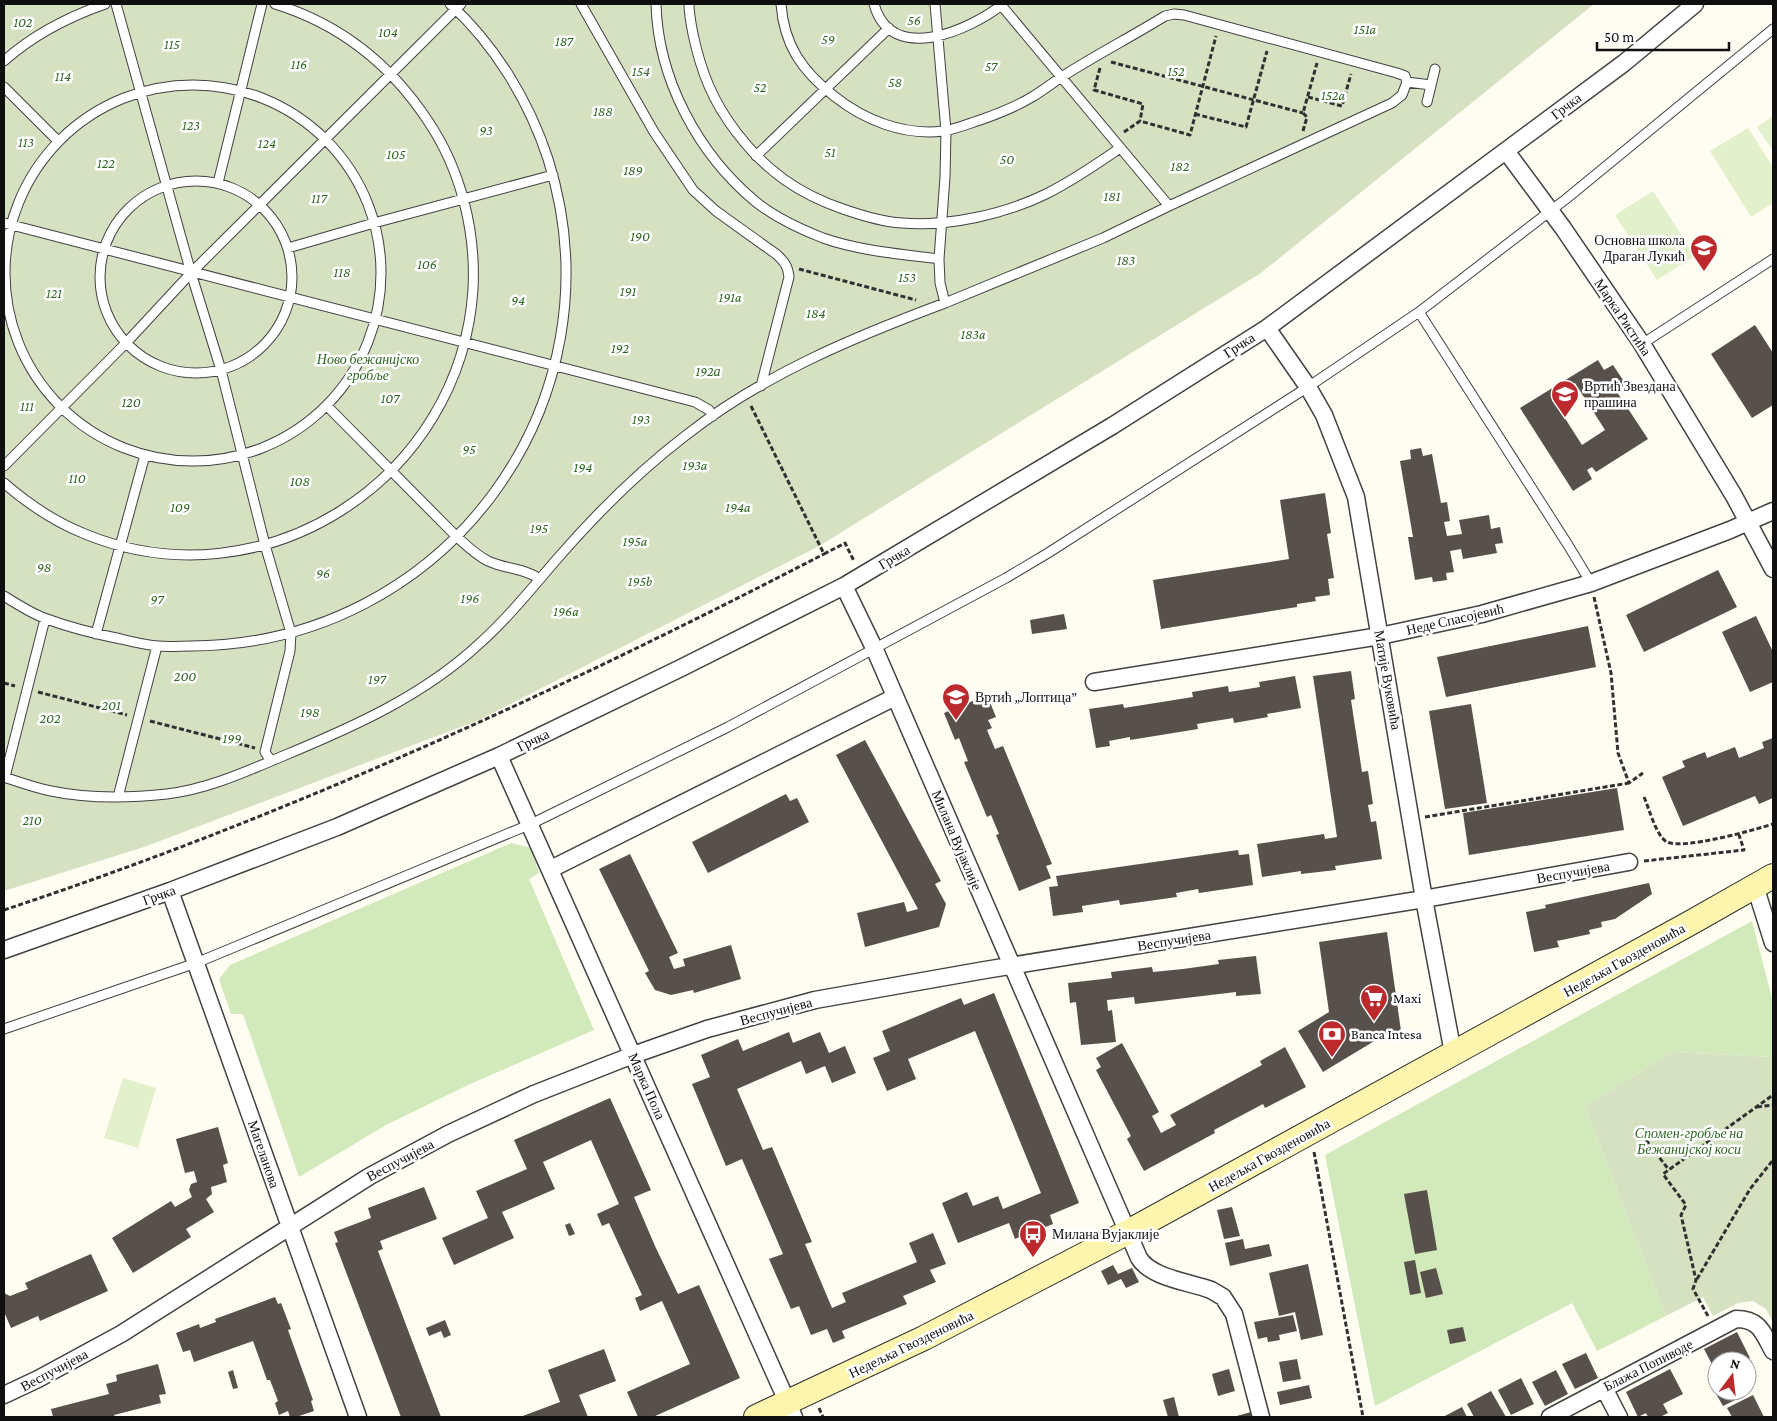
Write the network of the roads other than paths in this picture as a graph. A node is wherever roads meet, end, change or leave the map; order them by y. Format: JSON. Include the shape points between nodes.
{"nodes":[{"id":1,"x":106,"y":4,"type":"edge"},
{"id":2,"x":116,"y":4,"type":"edge"},
{"id":3,"x":262,"y":4,"type":"edge"},
{"id":4,"x":275,"y":4,"type":"edge"},
{"id":5,"x":581,"y":4,"type":"edge"},
{"id":6,"x":656,"y":4,"type":"edge"},
{"id":7,"x":689,"y":4,"type":"edge"},
{"id":8,"x":781,"y":4,"type":"edge"},
{"id":9,"x":874,"y":4,"type":"edge"},
{"id":10,"x":935,"y":4,"type":"edge"},
{"id":11,"x":1002,"y":4,"type":"edge"},
{"id":12,"x":1695,"y":4,"type":"edge"},
{"id":13,"x":456,"y":5,"type":"edge"},
{"id":14,"x":889,"y":28,"type":"junction"},
{"id":15,"x":1773,"y":29,"type":"edge"},
{"id":16,"x":938,"y":37,"type":"junction"},
{"id":17,"x":4,"y":61,"type":"edge"},
{"id":18,"x":1436,"y":70,"type":"dead end"},
{"id":19,"x":390,"y":73,"type":"junction"},
{"id":20,"x":1061,"y":77,"type":"junction"},
{"id":21,"x":1407,"y":82,"type":"junction"},
{"id":22,"x":1431,"y":85,"type":"junction"},
{"id":23,"x":4,"y":87,"type":"edge"},
{"id":24,"x":825,"y":90,"type":"junction"},
{"id":25,"x":241,"y":91,"type":"junction"},
{"id":26,"x":140,"y":92,"type":"junction"},
{"id":27,"x":1427,"y":102,"type":"dead end"},
{"id":28,"x":946,"y":130,"type":"junction"},
{"id":29,"x":325,"y":138,"type":"junction"},
{"id":30,"x":58,"y":141,"type":"junction"},
{"id":31,"x":1120,"y":148,"type":"junction"},
{"id":32,"x":1506,"y":151,"type":"junction"},
{"id":33,"x":756,"y":156,"type":"junction"},
{"id":34,"x":552,"y":175,"type":"junction"},
{"id":35,"x":218,"y":183,"type":"junction"},
{"id":36,"x":166,"y":185,"type":"junction"},
{"id":37,"x":463,"y":198,"type":"junction"},
{"id":38,"x":259,"y":204,"type":"junction"},
{"id":39,"x":1169,"y":206,"type":"junction"},
{"id":40,"x":1551,"y":211,"type":"junction"},
{"id":41,"x":374,"y":222,"type":"junction"},
{"id":42,"x":942,"y":222,"type":"junction"},
{"id":43,"x":7,"y":224,"type":"edge"},
{"id":44,"x":288,"y":248,"type":"junction"},
{"id":45,"x":103,"y":250,"type":"junction"},
{"id":46,"x":940,"y":258,"type":"junction"},
{"id":47,"x":1773,"y":259,"type":"edge"},
{"id":48,"x":191,"y":273,"type":"junction"},
{"id":49,"x":290,"y":297,"type":"junction"},
{"id":50,"x":945,"y":303,"type":"junction"},
{"id":51,"x":1419,"y":312,"type":"junction"},
{"id":52,"x":376,"y":320,"type":"junction"},
{"id":53,"x":8,"y":326,"type":"edge"},
{"id":54,"x":1267,"y":328,"type":"junction"},
{"id":55,"x":465,"y":342,"type":"junction"},
{"id":56,"x":126,"y":343,"type":"junction"},
{"id":57,"x":1642,"y":344,"type":"junction"},
{"id":58,"x":554,"y":367,"type":"junction"},
{"id":59,"x":221,"y":370,"type":"junction"},
{"id":60,"x":761,"y":386,"type":"junction"},
{"id":61,"x":1308,"y":387,"type":"junction"},
{"id":62,"x":327,"y":406,"type":"junction"},
{"id":63,"x":61,"y":407,"type":"junction"},
{"id":64,"x":713,"y":416,"type":"junction"},
{"id":65,"x":242,"y":454,"type":"junction"},
{"id":66,"x":145,"y":455,"type":"junction"},
{"id":67,"x":4,"y":466,"type":"edge"},
{"id":68,"x":393,"y":471,"type":"junction"},
{"id":69,"x":4,"y":483,"type":"edge"},
{"id":70,"x":1773,"y":511,"type":"edge"},
{"id":71,"x":1749,"y":522,"type":"junction"},
{"id":72,"x":457,"y":537,"type":"junction"},
{"id":73,"x":119,"y":545,"type":"junction"},
{"id":74,"x":265,"y":545,"type":"junction"},
{"id":75,"x":1773,"y":569,"type":"edge"},
{"id":76,"x":540,"y":579,"type":"junction"},
{"id":77,"x":1591,"y":583,"type":"junction"},
{"id":78,"x":844,"y":586,"type":"junction"},
{"id":79,"x":4,"y":596,"type":"edge"},
{"id":80,"x":45,"y":619,"type":"junction"},
{"id":81,"x":290,"y":633,"type":"junction"},
{"id":82,"x":96,"y":634,"type":"junction"},
{"id":83,"x":1380,"y":636,"type":"junction"},
{"id":84,"x":157,"y":646,"type":"junction"},
{"id":85,"x":875,"y":650,"type":"junction"},
{"id":86,"x":1094,"y":682,"type":"dead end"},
{"id":87,"x":895,"y":697,"type":"junction"},
{"id":88,"x":499,"y":756,"type":"junction"},
{"id":89,"x":271,"y":762,"type":"junction"},
{"id":90,"x":4,"y":777,"type":"edge"},
{"id":91,"x":118,"y":797,"type":"junction"},
{"id":92,"x":531,"y":824,"type":"junction"},
{"id":93,"x":1629,"y":862,"type":"road end"},
{"id":94,"x":551,"y":869,"type":"junction"},
{"id":95,"x":1764,"y":881,"type":"edge"},
{"id":96,"x":170,"y":891,"type":"junction"},
{"id":97,"x":1424,"y":899,"type":"junction"},
{"id":98,"x":1773,"y":943,"type":"edge"},
{"id":99,"x":4,"y":950,"type":"edge"},
{"id":100,"x":196,"y":962,"type":"junction"},
{"id":101,"x":1011,"y":966,"type":"junction"},
{"id":102,"x":4,"y":1029,"type":"edge"},
{"id":103,"x":1453,"y":1053,"type":"junction"},
{"id":104,"x":633,"y":1055,"type":"junction"},
{"id":105,"x":289,"y":1227,"type":"junction"},
{"id":106,"x":1128,"y":1232,"type":"junction"},
{"id":107,"x":1773,"y":1351,"type":"edge"},
{"id":108,"x":1604,"y":1388,"type":"junction"},
{"id":109,"x":4,"y":1395,"type":"edge"},
{"id":110,"x":791,"y":1410,"type":"edge"},
{"id":111,"x":358,"y":1417,"type":"edge"},
{"id":112,"x":756,"y":1417,"type":"edge"},
{"id":113,"x":1261,"y":1417,"type":"edge"},
{"id":114,"x":1550,"y":1417,"type":"edge"},
{"id":115,"x":1619,"y":1417,"type":"edge"}],
"edges":[{"from":1,"to":17,"type":"lane","via":[[81,12],[48,29]]},
{"from":2,"to":26,"type":"lane"},
{"from":3,"to":25,"type":"lane"},
{"from":4,"to":19,"type":"lane","via":[[318,21],[344,36]]},
{"from":5,"to":60,"type":"lane","via":[[654,132],[693,190],[716,211],[784,260],[789,270]]},
{"from":6,"to":46,"type":"lane","via":[[662,51],[676,94],[690,122],[712,156],[757,202],[781,218],[824,238],[875,250]]},
{"from":7,"to":33,"type":"lane","via":[[702,69],[715,102]]},
{"from":8,"to":24,"type":"lane","via":[[786,35],[795,56]]},
{"from":9,"to":14,"type":"lane"},
{"from":10,"to":16,"type":"lane"},
{"from":11,"to":16,"type":"lane","via":[[977,20]]},
{"from":11,"to":20,"type":"lane"},
{"from":12,"to":32,"type":"street","name":"Грчка","via":[[1624,63]]},
{"from":13,"to":19,"type":"lane"},
{"from":13,"to":34,"type":"lane","via":[[498,58],[515,86],[543,144]]},
{"from":14,"to":16,"type":"lane","via":[[914,38]]},
{"from":14,"to":24,"type":"lane"},
{"from":15,"to":40,"type":"lane"},
{"from":16,"to":28,"type":"lane"},
{"from":18,"to":22,"type":"lane"},
{"from":19,"to":29,"type":"lane"},
{"from":19,"to":37,"type":"lane","via":[[415,101],[436,133],[453,167]]},
{"from":20,"to":21,"type":"lane","via":[[1165,16],[1174,14],[1397,73],[1405,76]]},
{"from":20,"to":28,"type":"lane","via":[[1007,110]]},
{"from":20,"to":31,"type":"lane"},
{"from":21,"to":22,"type":"lane"},
{"from":21,"to":39,"type":"lane","via":[[1402,95],[1392,103]]},
{"from":22,"to":27,"type":"lane"},
{"from":23,"to":30,"type":"lane"},
{"from":24,"to":28,"type":"lane","via":[[858,113],[883,124],[918,132]]},
{"from":24,"to":33,"type":"lane"},
{"from":25,"to":26,"type":"lane","via":[[189,85]]},
{"from":25,"to":29,"type":"lane","via":[[285,109]]},
{"from":25,"to":35,"type":"lane"},
{"from":26,"to":30,"type":"lane","via":[[96,112]]},
{"from":26,"to":36,"type":"lane"},
{"from":28,"to":42,"type":"lane"},
{"from":29,"to":38,"type":"lane"},
{"from":29,"to":41,"type":"lane","via":[[355,177]]},
{"from":30,"to":43,"type":"lane","via":[[38,166]]},
{"from":31,"to":39,"type":"lane"},
{"from":31,"to":42,"type":"lane","via":[[1046,194],[994,213]]},
{"from":32,"to":40,"type":"street","name":"Марка Ристића"},
{"from":32,"to":54,"type":"street","name":"Грчка"},
{"from":33,"to":42,"type":"lane","via":[[782,179],[834,206],[884,221]]},
{"from":34,"to":37,"type":"lane"},
{"from":34,"to":58,"type":"lane","via":[[560,206],[566,269],[562,325]]},
{"from":35,"to":36,"type":"lane","via":[[192,181]]},
{"from":35,"to":38,"type":"lane"},
{"from":36,"to":45,"type":"lane","via":[[149,192],[127,210],[110,232]]},
{"from":36,"to":48,"type":"lane"},
{"from":37,"to":41,"type":"lane"},
{"from":37,"to":55,"type":"lane","via":[[474,272]]},
{"from":38,"to":44,"type":"lane","via":[[281,232]]},
{"from":38,"to":48,"type":"lane"},
{"from":39,"to":50,"type":"lane","via":[[1103,238]]},
{"from":40,"to":51,"type":"lane"},
{"from":40,"to":57,"type":"street","name":"Марка Ристића"},
{"from":41,"to":44,"type":"lane"},
{"from":41,"to":52,"type":"lane","via":[[381,271]]},
{"from":42,"to":46,"type":"lane"},
{"from":43,"to":45,"type":"lane"},
{"from":43,"to":53,"type":"lane","via":[[5,283]]},
{"from":44,"to":49,"type":"lane","via":[[292,281]]},
{"from":45,"to":48,"type":"lane"},
{"from":45,"to":56,"type":"lane","via":[[99,266],[102,300],[107,316]]},
{"from":46,"to":50,"type":"lane","via":[[940,282]]},
{"from":47,"to":57,"type":"lane"},
{"from":48,"to":49,"type":"lane"},
{"from":48,"to":56,"type":"lane"},
{"from":48,"to":59,"type":"lane"},
{"from":49,"to":52,"type":"lane"},
{"from":49,"to":59,"type":"lane","via":[[285,314],[266,343],[253,355]]},
{"from":50,"to":60,"type":"lane","via":[[831,349]]},
{"from":51,"to":61,"type":"lane"},
{"from":51,"to":77,"type":"lane"},
{"from":52,"to":55,"type":"lane"},
{"from":52,"to":62,"type":"lane","via":[[357,366]]},
{"from":53,"to":63,"type":"lane","via":[[31,369]]},
{"from":54,"to":61,"type":"street","name":"Матије Вуковића"},
{"from":54,"to":78,"type":"street","name":"Грчка","via":[[1112,426]]},
{"from":55,"to":58,"type":"lane"},
{"from":55,"to":68,"type":"lane","via":[[454,377],[438,410]]},
{"from":56,"to":59,"type":"lane","via":[[139,355],[170,370],[187,373]]},
{"from":56,"to":63,"type":"lane"},
{"from":57,"to":71,"type":"street","name":"Марка Ристића"},
{"from":58,"to":64,"type":"lane","via":[[695,402]]},
{"from":58,"to":72,"type":"lane","via":[[527,440],[484,507]]},
{"from":59,"to":65,"type":"lane"},
{"from":60,"to":64,"type":"lane"},
{"from":61,"to":83,"type":"street","name":"Матије Вуковића","via":[[1324,415],[1356,497]]},
{"from":61,"to":85,"type":"lane","via":[[1048,553]]},
{"from":62,"to":65,"type":"lane","via":[[288,436]]},
{"from":62,"to":68,"type":"lane"},
{"from":63,"to":66,"type":"lane","via":[[86,428]]},
{"from":63,"to":67,"type":"lane"},
{"from":64,"to":76,"type":"lane","via":[[685,435],[635,478]]},
{"from":65,"to":66,"type":"lane","via":[[194,461]]},
{"from":65,"to":74,"type":"lane"},
{"from":66,"to":73,"type":"lane"},
{"from":68,"to":72,"type":"lane"},
{"from":68,"to":74,"type":"lane","via":[[354,503],[322,523]]},
{"from":69,"to":73,"type":"lane","via":[[22,499],[53,518],[85,534]]},
{"from":70,"to":71,"type":"street","name":"Неде Спасојевић"},
{"from":71,"to":75,"type":"street","name":"Марка Ристића"},
{"from":71,"to":77,"type":"street","name":"Неде Спасојевић"},
{"from":72,"to":76,"type":"lane","via":[[490,562],[529,572]]},
{"from":72,"to":81,"type":"lane","via":[[407,579],[380,596],[329,621]]},
{"from":73,"to":74,"type":"lane","via":[[178,554],[207,554]]},
{"from":73,"to":82,"type":"lane"},
{"from":74,"to":81,"type":"lane"},
{"from":76,"to":89,"type":"lane","via":[[481,643],[431,683],[383,711]]},
{"from":77,"to":83,"type":"street","name":"Неде Спасојевић","via":[[1482,614]]},
{"from":78,"to":85,"type":"street","name":"Милана Вујаклије"},
{"from":78,"to":88,"type":"street","name":"Грчка"},
{"from":79,"to":80,"type":"lane"},
{"from":80,"to":82,"type":"lane"},
{"from":80,"to":90,"type":"lane"},
{"from":81,"to":84,"type":"lane","via":[[252,642],[213,646]]},
{"from":81,"to":89,"type":"lane","via":[[290,651],[265,752]]},
{"from":82,"to":84,"type":"lane"},
{"from":83,"to":86,"type":"street","name":"Неде Спасојевић"},
{"from":83,"to":97,"type":"street","name":"Матије Вуковића"},
{"from":84,"to":91,"type":"lane"},
{"from":85,"to":87,"type":"street","name":"Милана Вујаклије"},
{"from":85,"to":92,"type":"lane","via":[[720,732]]},
{"from":87,"to":94,"type":"street"},
{"from":87,"to":101,"type":"street","name":"Милана Вујаклије"},
{"from":88,"to":92,"type":"street","name":"Марка Пола"},
{"from":88,"to":96,"type":"street","name":"Грчка","via":[[337,827]]},
{"from":89,"to":91,"type":"lane","via":[[196,789]]},
{"from":90,"to":91,"type":"lane","via":[[52,791],[89,797]]},
{"from":92,"to":94,"type":"street","name":"Марка Пола"},
{"from":92,"to":100,"type":"lane"},
{"from":93,"to":97,"type":"street","name":"Веспучијева"},
{"from":94,"to":104,"type":"street","name":"Марка Пола"},
{"from":95,"to":98,"type":"street"},
{"from":95,"to":103,"type":"main road","name":"Недељка Гвозденовића"},
{"from":96,"to":99,"type":"street","name":"Грчка"},
{"from":96,"to":100,"type":"street","name":"Магеланова"},
{"from":97,"to":101,"type":"street","name":"Веспучијева"},
{"from":97,"to":103,"type":"street","name":"Матије Вуковића"},
{"from":100,"to":102,"type":"lane"},
{"from":100,"to":105,"type":"street","name":"Магеланова"},
{"from":101,"to":104,"type":"street","name":"Веспучијева","via":[[815,1000],[708,1029]]},
{"from":101,"to":106,"type":"street","name":"Милана Вујаклије"},
{"from":103,"to":106,"type":"main road","name":"Недељка Гвозденовића"},
{"from":104,"to":105,"type":"street","name":"Веспучијева","via":[[534,1094],[448,1134],[370,1176]]},
{"from":104,"to":110,"type":"street","name":"Марка Пола"},
{"from":105,"to":109,"type":"street","name":"Веспучијева","via":[[121,1334]]},
{"from":105,"to":111,"type":"street","name":"Магеланова"},
{"from":106,"to":110,"type":"main road","name":"Недељка Гвозденовића"},
{"from":106,"to":113,"type":"street","name":"Милана Вујаклије","via":[[1148,1268],[1218,1293],[1229,1305]]},
{"from":107,"to":108,"type":"street","name":"Блажа Попиводе","via":[[1759,1326],[1748,1320],[1736,1319]]},
{"from":108,"to":114,"type":"street","name":"Блажа Попиводе"},
{"from":108,"to":115,"type":"street"},
{"from":110,"to":112,"type":"main road","name":"Недељка Гвозденовића"}]}
